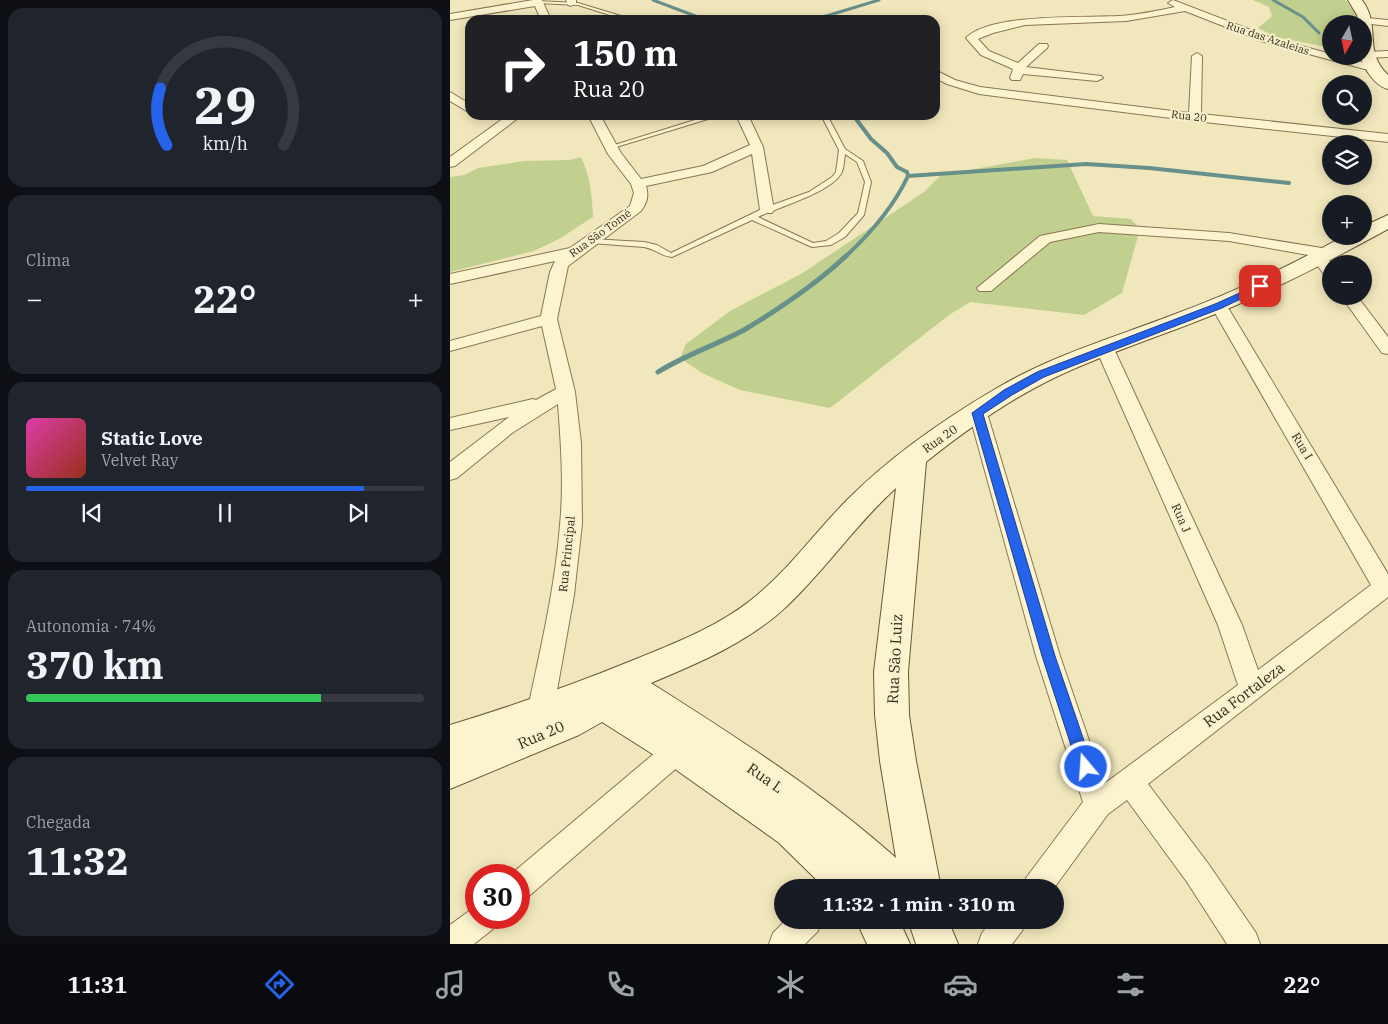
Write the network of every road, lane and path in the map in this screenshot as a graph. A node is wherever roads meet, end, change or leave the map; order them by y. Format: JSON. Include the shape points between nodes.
{"nodes":[{"id":1,"x":494,"y":0,"type":"edge"},
{"id":2,"x":1166,"y":0,"type":"edge"},
{"id":3,"x":1355,"y":0,"type":"edge"},
{"id":4,"x":538,"y":2,"type":"junction"},
{"id":5,"x":571,"y":2,"type":"edge"},
{"id":6,"x":502,"y":8,"type":"junction"},
{"id":7,"x":1185,"y":8,"type":"junction"},
{"id":8,"x":508,"y":15,"type":"edge"},
{"id":9,"x":544,"y":15,"type":"edge"},
{"id":10,"x":614,"y":15,"type":"edge"},
{"id":11,"x":1363,"y":15,"type":"edge"},
{"id":12,"x":453,"y":16,"type":"edge"},
{"id":13,"x":465,"y":20,"type":"edge"},
{"id":14,"x":1372,"y":22,"type":"edge"},
{"id":15,"x":1388,"y":23,"type":"edge"},
{"id":16,"x":1043,"y":46,"type":"dead end"},
{"id":17,"x":1322,"y":52,"type":"edge"},
{"id":18,"x":1388,"y":54,"type":"edge"},
{"id":19,"x":1197,"y":56,"type":"dead end"},
{"id":20,"x":1372,"y":61,"type":"edge"},
{"id":21,"x":1372,"y":65,"type":"edge"},
{"id":22,"x":1018,"y":69,"type":"junction"},
{"id":23,"x":940,"y":76,"type":"edge"},
{"id":24,"x":1097,"y":78,"type":"dead end"},
{"id":25,"x":1388,"y":84,"type":"edge"},
{"id":26,"x":1012,"y":94,"type":"junction"},
{"id":27,"x":450,"y":96,"type":"edge"},
{"id":28,"x":465,"y":106,"type":"edge"},
{"id":29,"x":1195,"y":117,"type":"junction"},
{"id":30,"x":481,"y":120,"type":"edge"},
{"id":31,"x":509,"y":120,"type":"edge"},
{"id":32,"x":601,"y":120,"type":"edge"},
{"id":33,"x":701,"y":120,"type":"edge"},
{"id":34,"x":744,"y":120,"type":"edge"},
{"id":35,"x":827,"y":120,"type":"edge"},
{"id":36,"x":491,"y":133,"type":"junction"},
{"id":37,"x":1388,"y":138,"type":"edge"},
{"id":38,"x":611,"y":147,"type":"junction"},
{"id":39,"x":757,"y":147,"type":"junction"},
{"id":40,"x":842,"y":150,"type":"junction"},
{"id":41,"x":450,"y":163,"type":"edge"},
{"id":42,"x":638,"y":184,"type":"junction"},
{"id":43,"x":767,"y":210,"type":"junction"},
{"id":44,"x":752,"y":217,"type":"junction"},
{"id":45,"x":1388,"y":221,"type":"edge"},
{"id":46,"x":1372,"y":230,"type":"edge"},
{"id":47,"x":591,"y":241,"type":"junction"},
{"id":48,"x":1348,"y":245,"type":"edge"},
{"id":49,"x":574,"y":252,"type":"junction"},
{"id":50,"x":1335,"y":255,"type":"edge"},
{"id":51,"x":1322,"y":261,"type":"edge"},
{"id":52,"x":1322,"y":264,"type":"edge"},
{"id":53,"x":450,"y":279,"type":"edge"},
{"id":54,"x":985,"y":288,"type":"dead end"},
{"id":55,"x":1356,"y":305,"type":"edge"},
{"id":56,"x":1219,"y":306,"type":"junction"},
{"id":57,"x":550,"y":319,"type":"junction"},
{"id":58,"x":450,"y":346,"type":"edge"},
{"id":59,"x":1105,"y":349,"type":"junction"},
{"id":60,"x":1388,"y":349,"type":"edge"},
{"id":61,"x":566,"y":392,"type":"junction"},
{"id":62,"x":543,"y":403,"type":"junction"},
{"id":63,"x":978,"y":413,"type":"junction"},
{"id":64,"x":450,"y":424,"type":"edge"},
{"id":65,"x":913,"y":458,"type":"junction"},
{"id":66,"x":450,"y":473,"type":"edge"},
{"id":67,"x":1386,"y":585,"type":"edge"},
{"id":68,"x":1252,"y":689,"type":"junction"},
{"id":69,"x":604,"y":693,"type":"junction"},
{"id":70,"x":540,"y":713,"type":"junction"},
{"id":71,"x":450,"y":742,"type":"edge"},
{"id":72,"x":678,"y":750,"type":"junction"},
{"id":73,"x":450,"y":772,"type":"edge"},
{"id":74,"x":1129,"y":782,"type":"junction"},
{"id":75,"x":1098,"y":805,"type":"junction"},
{"id":76,"x":530,"y":877,"type":"edge"},
{"id":77,"x":840,"y":879,"type":"edge"},
{"id":78,"x":890,"y":879,"type":"edge"},
{"id":79,"x":919,"y":879,"type":"edge"},
{"id":80,"x":1043,"y":879,"type":"edge"},
{"id":81,"x":469,"y":929,"type":"edge"},
{"id":82,"x":798,"y":929,"type":"edge"},
{"id":83,"x":881,"y":929,"type":"edge"},
{"id":84,"x":931,"y":929,"type":"edge"},
{"id":85,"x":1004,"y":929,"type":"edge"},
{"id":86,"x":451,"y":944,"type":"edge"},
{"id":87,"x":784,"y":944,"type":"edge"},
{"id":88,"x":890,"y":944,"type":"edge"},
{"id":89,"x":937,"y":944,"type":"edge"},
{"id":90,"x":993,"y":944,"type":"edge"},
{"id":91,"x":1246,"y":944,"type":"edge"}],
"edges":[{"from":1,"to":6,"type":"street"},
{"from":2,"to":7,"type":"street","name":"Rua das Azaleias"},
{"from":3,"to":11,"type":"street"},
{"from":4,"to":5,"type":"lane"},
{"from":4,"to":6,"type":"street"},
{"from":4,"to":9,"type":"street"},
{"from":5,"to":10,"type":"lane"},
{"from":6,"to":8,"type":"street"},
{"from":6,"to":12,"type":"street"},
{"from":7,"to":17,"type":"street","name":"Rua das Azaleias","via":[[1268,40]]},
{"from":7,"to":22,"type":"street","via":[[1137,18],[1020,22],[972,38],[985,53]]},
{"from":12,"to":13,"type":"street"},
{"from":14,"to":15,"type":"street"},
{"from":16,"to":22,"type":"street"},
{"from":18,"to":20,"type":"street","name":"Rua das Azaleias"},
{"from":19,"to":29,"type":"street"},
{"from":21,"to":25,"type":"street"},
{"from":22,"to":24,"type":"street"},
{"from":22,"to":26,"type":"street"},
{"from":23,"to":26,"type":"street","name":"Rua 20","via":[[964,87]]},
{"from":26,"to":29,"type":"street","name":"Rua 20"},
{"from":27,"to":28,"type":"street"},
{"from":29,"to":37,"type":"street","name":"Rua 20"},
{"from":30,"to":36,"type":"street"},
{"from":31,"to":36,"type":"street"},
{"from":32,"to":38,"type":"street"},
{"from":33,"to":38,"type":"lane"},
{"from":34,"to":39,"type":"street"},
{"from":35,"to":40,"type":"lane"},
{"from":36,"to":41,"type":"street"},
{"from":38,"to":42,"type":"street"},
{"from":39,"to":42,"type":"street","via":[[707,169]]},
{"from":39,"to":43,"type":"street"},
{"from":40,"to":43,"type":"lane","via":[[839,172],[834,178],[811,192]]},
{"from":40,"to":44,"type":"lane","via":[[860,161],[868,182],[861,213],[842,235],[828,243],[812,245]]},
{"from":42,"to":47,"type":"street","name":"Rua São Tomé","via":[[641,193],[636,208]]},
{"from":43,"to":44,"type":"lane"},
{"from":44,"to":47,"type":"lane","via":[[672,255],[648,245]]},
{"from":45,"to":46,"type":"street"},
{"from":47,"to":49,"type":"street","name":"Rua São Tomé"},
{"from":48,"to":50,"type":"street","name":"Rua 20"},
{"from":49,"to":53,"type":"street"},
{"from":49,"to":57,"type":"street","name":"Rua São Tomé","via":[[560,265]]},
{"from":51,"to":54,"type":"street","via":[[1229,237],[1099,228],[1045,239]]},
{"from":52,"to":56,"type":"street","name":"Rua 20"},
{"from":55,"to":60,"type":"street"},
{"from":56,"to":59,"type":"street","name":"Rua 20"},
{"from":56,"to":67,"type":"street","name":"Rua I"},
{"from":57,"to":58,"type":"street"},
{"from":57,"to":61,"type":"street","name":"Rua São Tomé"},
{"from":59,"to":63,"type":"street","name":"Rua 20","via":[[1040,374]]},
{"from":59,"to":68,"type":"street","name":"Rua J","via":[[1230,625]]},
{"from":61,"to":62,"type":"street"},
{"from":61,"to":70,"type":"street","name":"Rua Principal","via":[[571,443],[571,524],[563,595]]},
{"from":62,"to":64,"type":"street"},
{"from":62,"to":66,"type":"street"},
{"from":63,"to":65,"type":"street","name":"Rua 20"},
{"from":63,"to":75,"type":"street","via":[[1048,656]]},
{"from":65,"to":69,"type":"street","name":"Rua 20","via":[[869,496],[794,579],[762,609],[722,637]]},
{"from":65,"to":79,"type":"street","name":"Rua São Luiz","via":[[891,672],[898,761]]},
{"from":67,"to":68,"type":"street","name":"Rua Fortaleza"},
{"from":68,"to":74,"type":"street","name":"Rua Fortaleza"},
{"from":69,"to":70,"type":"street","name":"Rua 20"},
{"from":69,"to":72,"type":"street"},
{"from":69,"to":73,"type":"street","name":"Rua 20","via":[[567,724]]},
{"from":69,"to":78,"type":"street","name":"Rua L","via":[[702,734],[783,790]]},
{"from":70,"to":71,"type":"street","name":"Rua 20"},
{"from":72,"to":76,"type":"street"},
{"from":72,"to":77,"type":"street","via":[[792,829]]},
{"from":74,"to":75,"type":"street","name":"Rua Fortaleza"},
{"from":74,"to":91,"type":"street"},
{"from":75,"to":80,"type":"street"},
{"from":81,"to":86,"type":"street"},
{"from":82,"to":87,"type":"street"},
{"from":83,"to":88,"type":"street"},
{"from":84,"to":89,"type":"street"},
{"from":85,"to":90,"type":"street"}]}
